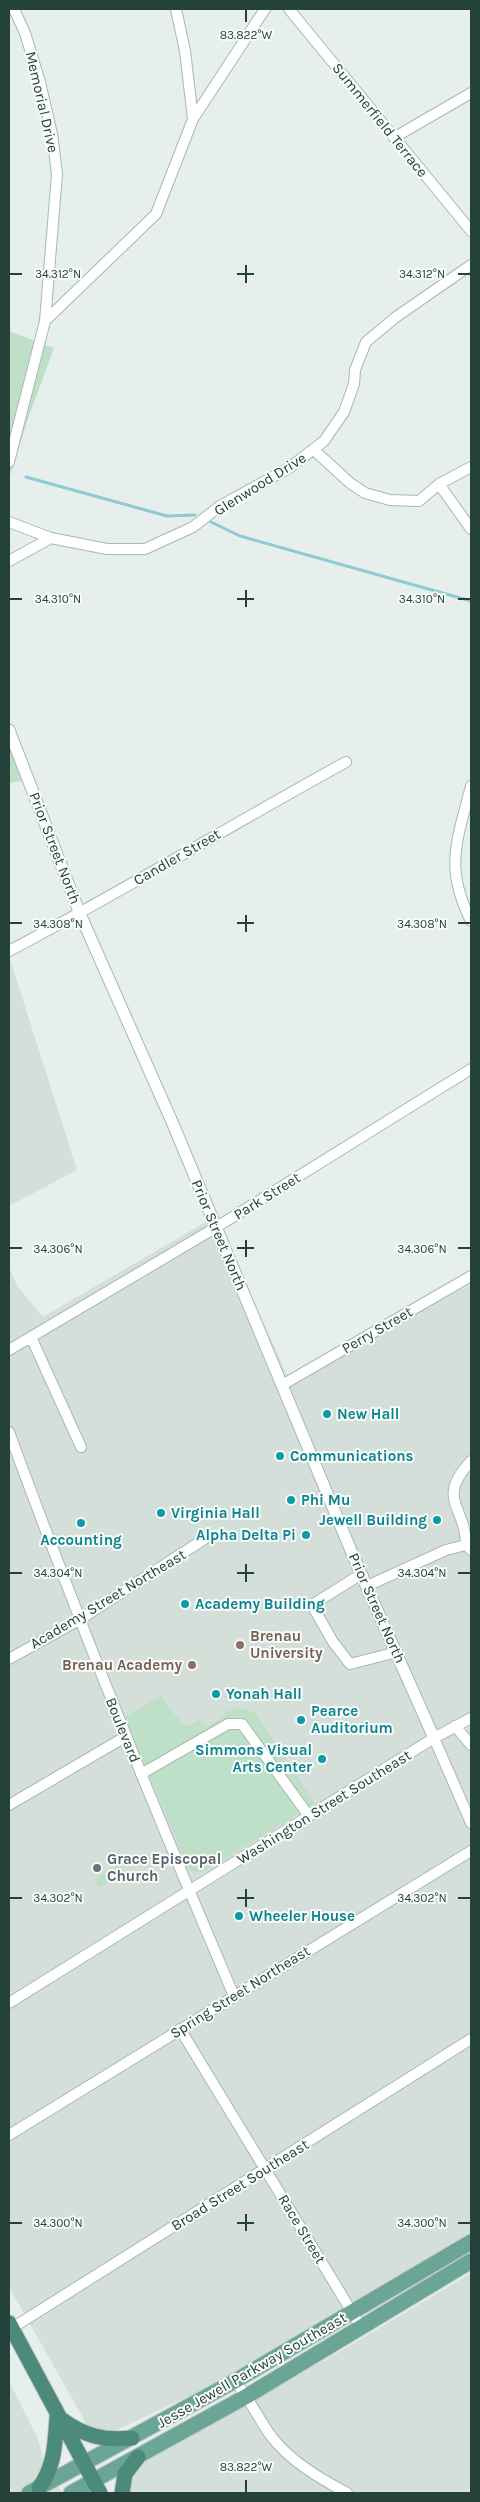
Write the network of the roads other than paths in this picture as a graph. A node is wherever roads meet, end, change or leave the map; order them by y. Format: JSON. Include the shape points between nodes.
{"nodes":[{"id":1,"x":14,"y":9,"type":"edge"},
{"id":2,"x":176,"y":9,"type":"edge"},
{"id":3,"x":265,"y":9,"type":"edge"},
{"id":4,"x":290,"y":9,"type":"edge"},
{"id":5,"x":471,"y":93,"type":"edge"},
{"id":6,"x":193,"y":119,"type":"junction"},
{"id":7,"x":395,"y":138,"type":"junction"},
{"id":8,"x":471,"y":232,"type":"edge"},
{"id":9,"x":471,"y":265,"type":"edge"},
{"id":10,"x":45,"y":322,"type":"junction"},
{"id":11,"x":314,"y":450,"type":"junction"},
{"id":12,"x":9,"y":462,"type":"edge"},
{"id":13,"x":471,"y":467,"type":"edge"},
{"id":14,"x":439,"y":484,"type":"junction"},
{"id":15,"x":9,"y":522,"type":"edge"},
{"id":16,"x":471,"y":529,"type":"edge"},
{"id":17,"x":51,"y":538,"type":"junction"},
{"id":18,"x":9,"y":560,"type":"edge"},
{"id":19,"x":9,"y":730,"type":"edge"},
{"id":20,"x":346,"y":762,"type":"dead end"},
{"id":21,"x":471,"y":786,"type":"edge"},
{"id":22,"x":80,"y":914,"type":"junction"},
{"id":23,"x":471,"y":921,"type":"edge"},
{"id":24,"x":9,"y":951,"type":"edge"},
{"id":25,"x":471,"y":1069,"type":"edge"},
{"id":26,"x":215,"y":1228,"type":"junction"},
{"id":27,"x":471,"y":1276,"type":"edge"},
{"id":28,"x":31,"y":1337,"type":"junction"},
{"id":29,"x":9,"y":1350,"type":"edge"},
{"id":30,"x":282,"y":1385,"type":"junction"},
{"id":31,"x":9,"y":1432,"type":"edge"},
{"id":32,"x":81,"y":1447,"type":"dead end"},
{"id":33,"x":471,"y":1461,"type":"edge"},
{"id":34,"x":206,"y":1538,"type":"dead end"},
{"id":35,"x":469,"y":1548,"type":"edge"},
{"id":36,"x":365,"y":1581,"type":"junction"},
{"id":37,"x":79,"y":1620,"type":"junction"},
{"id":38,"x":396,"y":1652,"type":"junction"},
{"id":39,"x":9,"y":1659,"type":"edge"},
{"id":40,"x":471,"y":1718,"type":"edge"},
{"id":41,"x":455,"y":1726,"type":"junction"},
{"id":42,"x":125,"y":1737,"type":"junction"},
{"id":43,"x":434,"y":1738,"type":"junction"},
{"id":44,"x":471,"y":1744,"type":"edge"},
{"id":45,"x":141,"y":1774,"type":"junction"},
{"id":46,"x":9,"y":1805,"type":"edge"},
{"id":47,"x":310,"y":1816,"type":"junction"},
{"id":48,"x":471,"y":1823,"type":"edge"},
{"id":49,"x":471,"y":1851,"type":"edge"},
{"id":50,"x":189,"y":1890,"type":"junction"},
{"id":51,"x":234,"y":1996,"type":"junction"},
{"id":52,"x":9,"y":2003,"type":"edge"},
{"id":53,"x":180,"y":2029,"type":"junction"},
{"id":54,"x":471,"y":2039,"type":"edge"},
{"id":55,"x":9,"y":2135,"type":"edge"},
{"id":56,"x":265,"y":2168,"type":"junction"},
{"id":57,"x":471,"y":2242,"type":"edge"},
{"id":58,"x":471,"y":2261,"type":"edge"},
{"id":59,"x":352,"y":2313,"type":"junction"},
{"id":60,"x":10,"y":2327,"type":"edge"},
{"id":61,"x":361,"y":2327,"type":"junction"},
{"id":62,"x":235,"y":2381,"type":"junction"},
{"id":63,"x":247,"y":2396,"type":"junction"},
{"id":64,"x":57,"y":2416,"type":"junction"},
{"id":65,"x":132,"y":2438,"type":"junction"},
{"id":66,"x":138,"y":2457,"type":"junction"},
{"id":67,"x":84,"y":2465,"type":"junction"},
{"id":68,"x":97,"y":2487,"type":"edge"},
{"id":69,"x":34,"y":2491,"type":"edge"},
{"id":70,"x":71,"y":2493,"type":"edge"},
{"id":71,"x":122,"y":2493,"type":"edge"},
{"id":72,"x":347,"y":2493,"type":"edge"}],
"edges":[{"from":1,"to":10,"type":"street","name":"Memorial Drive","via":[[25,32],[42,91],[57,174]]},
{"from":2,"to":6,"type":"street"},
{"from":3,"to":6,"type":"street"},
{"from":4,"to":7,"type":"street","name":"Summerfield Terrace"},
{"from":5,"to":7,"type":"street"},
{"from":6,"to":10,"type":"street","via":[[156,214]]},
{"from":7,"to":8,"type":"street","name":"Summerfield Terrace"},
{"from":9,"to":11,"type":"street","name":"Glenwood Drive","via":[[391,320],[366,342],[344,412],[324,442]]},
{"from":10,"to":12,"type":"street","name":"Memorial Drive"},
{"from":11,"to":14,"type":"street","via":[[350,483],[365,493],[382,498],[419,501]]},
{"from":11,"to":17,"type":"street","name":"Glenwood Drive","via":[[192,526],[146,549],[107,549]]},
{"from":13,"to":14,"type":"street"},
{"from":14,"to":16,"type":"street"},
{"from":15,"to":17,"type":"street","name":"Glenwood Drive"},
{"from":17,"to":18,"type":"street"},
{"from":19,"to":22,"type":"street","name":"Prior Street North"},
{"from":20,"to":22,"type":"street","name":"Candler Street"},
{"from":21,"to":23,"type":"street","via":[[456,844],[454,875],[462,904]]},
{"from":22,"to":24,"type":"street","name":"Candler Street"},
{"from":22,"to":26,"type":"street","name":"Prior Street North"},
{"from":25,"to":26,"type":"street","name":"Park Street"},
{"from":26,"to":28,"type":"street","name":"Park Street"},
{"from":26,"to":30,"type":"street","name":"Prior Street North"},
{"from":27,"to":30,"type":"street","name":"Perry Street"},
{"from":28,"to":29,"type":"street","name":"Park Street"},
{"from":28,"to":32,"type":"street"},
{"from":30,"to":36,"type":"street","name":"Prior Street North"},
{"from":31,"to":37,"type":"street","name":"Boulevard"},
{"from":33,"to":35,"type":"street","via":[[453,1485],[455,1508]]},
{"from":34,"to":37,"type":"street","name":"Academy Street Northeast"},
{"from":35,"to":36,"type":"street","via":[[446,1550]]},
{"from":36,"to":38,"type":"street","name":"Prior Street North"},
{"from":36,"to":38,"type":"street","via":[[355,1578],[312,1605],[350,1664]]},
{"from":37,"to":39,"type":"street","name":"Academy Street Northeast"},
{"from":37,"to":42,"type":"street","name":"Boulevard"},
{"from":38,"to":43,"type":"street","name":"Prior Street North"},
{"from":40,"to":41,"type":"street","name":"Washington Street Southeast"},
{"from":41,"to":43,"type":"street","name":"Washington Street Southeast"},
{"from":41,"to":44,"type":"street"},
{"from":42,"to":45,"type":"street","name":"Boulevard"},
{"from":42,"to":46,"type":"street"},
{"from":43,"to":47,"type":"street","name":"Washington Street Southeast"},
{"from":43,"to":48,"type":"street"},
{"from":45,"to":47,"type":"street","via":[[228,1724],[242,1724]]},
{"from":45,"to":50,"type":"street","name":"Boulevard"},
{"from":47,"to":50,"type":"street","name":"Washington Street Southeast"},
{"from":49,"to":51,"type":"street","name":"Spring Street Northeast"},
{"from":50,"to":51,"type":"street","name":"Boulevard"},
{"from":50,"to":52,"type":"street","name":"Washington Street Southeast"},
{"from":51,"to":53,"type":"street","name":"Spring Street Northeast"},
{"from":53,"to":55,"type":"street","name":"Spring Street Northeast"},
{"from":53,"to":56,"type":"street","name":"Race Street"},
{"from":54,"to":56,"type":"street","name":"Broad Street Southeast"},
{"from":56,"to":59,"type":"street","name":"Race Street"},
{"from":56,"to":60,"type":"street","name":"Broad Street Southeast"},
{"from":57,"to":59,"type":"main road","name":"Jesse Jewell Parkway Southeast"},
{"from":58,"to":61,"type":"main road","name":"Jesse Jewell Parkway Southeast"},
{"from":59,"to":61,"type":"street","name":"Race Street"},
{"from":59,"to":62,"type":"main road","name":"Jesse Jewell Parkway Southeast"},
{"from":60,"to":64,"type":"highway"},
{"from":61,"to":63,"type":"main road","name":"Jesse Jewell Parkway Southeast"},
{"from":62,"to":63,"type":"street"},
{"from":62,"to":65,"type":"main road","name":"Jesse Jewell Parkway Southeast"},
{"from":63,"to":66,"type":"main road","name":"Jesse Jewell Parkway Southeast"},
{"from":63,"to":72,"type":"street","via":[[282,2449]]},
{"from":64,"to":65,"type":"highway","via":[[78,2431],[96,2438]]},
{"from":64,"to":67,"type":"highway"},
{"from":64,"to":69,"type":"highway","via":[[49,2475]]},
{"from":65,"to":67,"type":"main road","name":"Jesse Jewell Parkway Southeast"},
{"from":66,"to":68,"type":"main road","name":"Jesse Jewell Parkway Southeast"},
{"from":66,"to":71,"type":"highway","via":[[125,2474]]},
{"from":67,"to":68,"type":"highway"},
{"from":67,"to":69,"type":"main road","name":"Jesse Jewell Parkway Southeast"},
{"from":68,"to":70,"type":"main road","name":"Jesse Jewell Parkway Southeast"}]}
